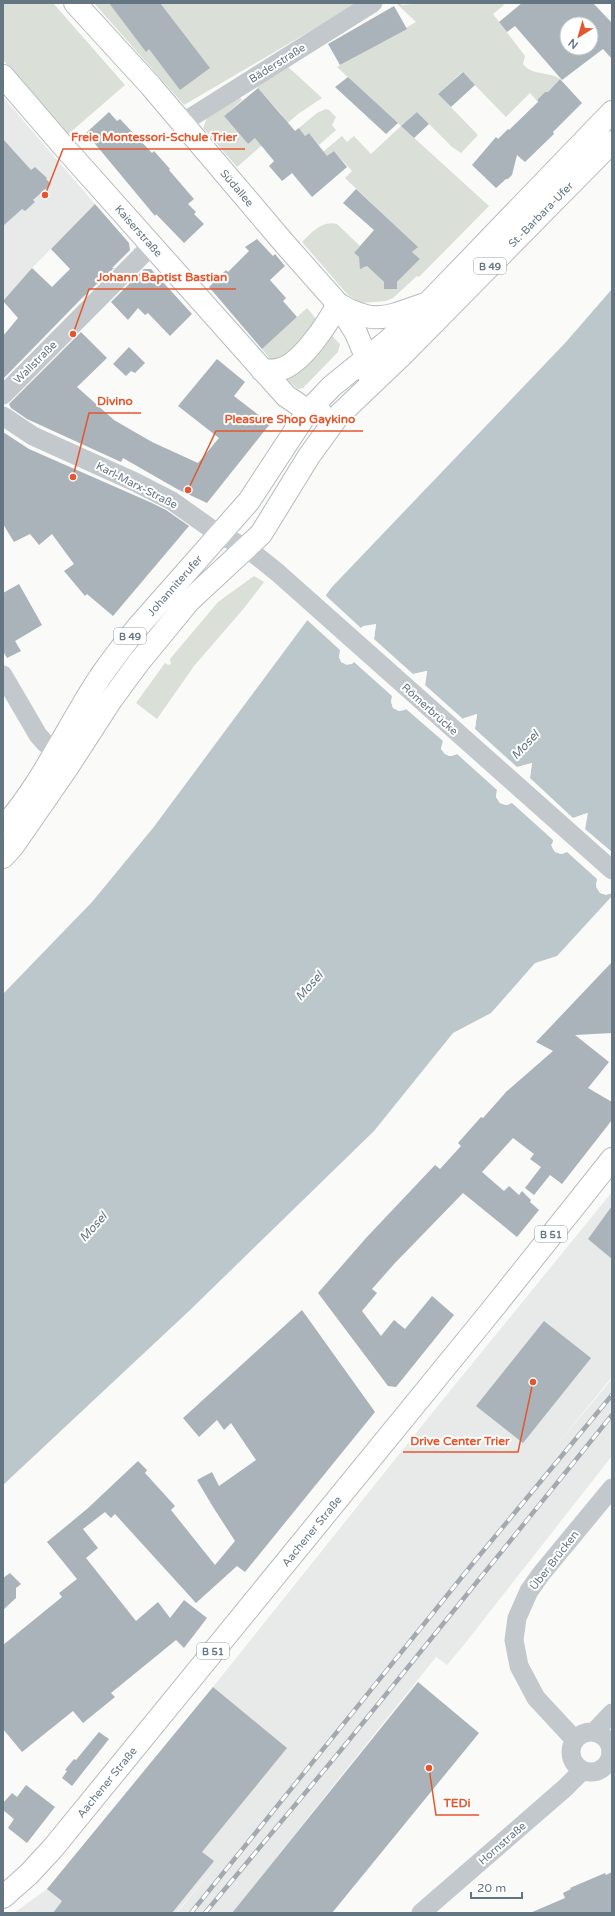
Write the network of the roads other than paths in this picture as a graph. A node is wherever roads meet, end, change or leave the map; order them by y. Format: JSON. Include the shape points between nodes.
{"nodes":[{"id":1,"x":75,"y":3,"type":"edge"},
{"id":2,"x":373,"y":3,"type":"edge"},
{"id":3,"x":3,"y":76,"type":"edge"},
{"id":4,"x":612,"y":112,"type":"edge"},
{"id":5,"x":182,"y":123,"type":"junction"},
{"id":6,"x":612,"y":142,"type":"edge"},
{"id":7,"x":152,"y":245,"type":"junction"},
{"id":8,"x":428,"y":303,"type":"junction"},
{"id":9,"x":338,"y":304,"type":"junction"},
{"id":10,"x":367,"y":359,"type":"junction"},
{"id":11,"x":262,"y":370,"type":"junction"},
{"id":12,"x":367,"y":389,"type":"junction"},
{"id":13,"x":3,"y":395,"type":"edge"},
{"id":14,"x":308,"y":411,"type":"junction"},
{"id":15,"x":3,"y":416,"type":"edge"},
{"id":16,"x":338,"y":416,"type":"junction"},
{"id":17,"x":220,"y":535,"type":"junction"},
{"id":18,"x":247,"y":548,"type":"junction"},
{"id":19,"x":3,"y":675,"type":"edge"},
{"id":20,"x":81,"y":746,"type":"junction"},
{"id":21,"x":57,"y":750,"type":"junction"},
{"id":22,"x":3,"y":828,"type":"edge"},
{"id":23,"x":3,"y":857,"type":"edge"},
{"id":24,"x":612,"y":870,"type":"edge"},
{"id":25,"x":612,"y":1159,"type":"edge"},
{"id":26,"x":612,"y":1488,"type":"edge"},
{"id":27,"x":612,"y":1713,"type":"edge"},
{"id":28,"x":594,"y":1732,"type":"junction"},
{"id":29,"x":575,"y":1740,"type":"junction"},
{"id":30,"x":611,"y":1747,"type":"edge"},
{"id":31,"x":582,"y":1771,"type":"junction"},
{"id":32,"x":607,"y":1775,"type":"edge"},
{"id":33,"x":3,"y":1897,"type":"edge"},
{"id":34,"x":422,"y":1913,"type":"edge"}],
"edges":[{"from":1,"to":5,"type":"main road","name":"Südallee"},
{"from":2,"to":5,"type":"street","name":"Bäderstraße"},
{"from":3,"to":7,"type":"main road","name":"Kaiserstraße"},
{"from":4,"to":8,"type":"main road","name":"St.-Barbara-Ufer","number":"B 49"},
{"from":5,"to":9,"type":"main road","name":"Südallee"},
{"from":6,"to":12,"type":"main road","name":"St.-Barbara-Ufer","number":"B 49"},
{"from":7,"to":11,"type":"main road","name":"Kaiserstraße"},
{"from":7,"to":13,"type":"street","name":"Wallstraße"},
{"from":8,"to":9,"type":"main road","via":[[379,317],[355,314]]},
{"from":8,"to":10,"type":"main road","name":"St.-Barbara-Ufer","number":"B 49"},
{"from":9,"to":10,"type":"main road","name":"Südallee","via":[[350,320]]},
{"from":9,"to":11,"type":"main road","via":[[320,333],[293,362],[281,370]]},
{"from":10,"to":12,"type":"main road","name":"Südallee"},
{"from":10,"to":14,"type":"main road","name":"Johanniterufer","number":"B 49","via":[[332,386]]},
{"from":11,"to":14,"type":"main road","name":"Kaiserstraße","via":[[286,396]]},
{"from":12,"to":16,"type":"main road","name":"Johanniterufer","number":"B 49"},
{"from":14,"to":16,"type":"main road","name":"Kaiserstraße"},
{"from":14,"to":17,"type":"main road","name":"Johanniterufer","number":"B 49","via":[[292,432],[257,490]]},
{"from":15,"to":17,"type":"street","name":"Karl-Marx-Straße","via":[[33,436],[172,501]]},
{"from":16,"to":18,"type":"main road","name":"Johanniterufer","number":"B 49","via":[[309,456],[261,534]]},
{"from":17,"to":18,"type":"street","name":"Karl-Marx-Straße"},
{"from":17,"to":21,"type":"main road","name":"Johanniterufer","number":"B 49","via":[[122,646],[100,677]]},
{"from":18,"to":20,"type":"main road","name":"Johanniterufer","number":"B 49","via":[[189,601],[116,694]]},
{"from":18,"to":24,"type":"street","name":"Römerbrücke","via":[[275,570]]},
{"from":19,"to":21,"type":"street","via":[[38,735]]},
{"from":20,"to":21,"type":"main road","via":[[72,751]]},
{"from":20,"to":23,"type":"main road","name":"Johanniterufer","number":"B 49"},
{"from":21,"to":22,"type":"main road","name":"Johanniterufer","number":"B 49","via":[[24,802]]},
{"from":25,"to":33,"type":"main road","name":"Aachener Straße","number":"B 51","via":[[53,1848]]},
{"from":26,"to":29,"type":"street","name":"Über Brücken","via":[[537,1580],[517,1618],[514,1640],[519,1666],[536,1698]]},
{"from":27,"to":28,"type":"street"},
{"from":28,"to":29,"type":"street","via":[[584,1733]]},
{"from":28,"to":30,"type":"street","via":[[608,1740]]},
{"from":29,"to":31,"type":"street","via":[[571,1757]]},
{"from":30,"to":32,"type":"street"},
{"from":31,"to":32,"type":"street"},
{"from":31,"to":34,"type":"street","name":"Hornstraße"}]}
